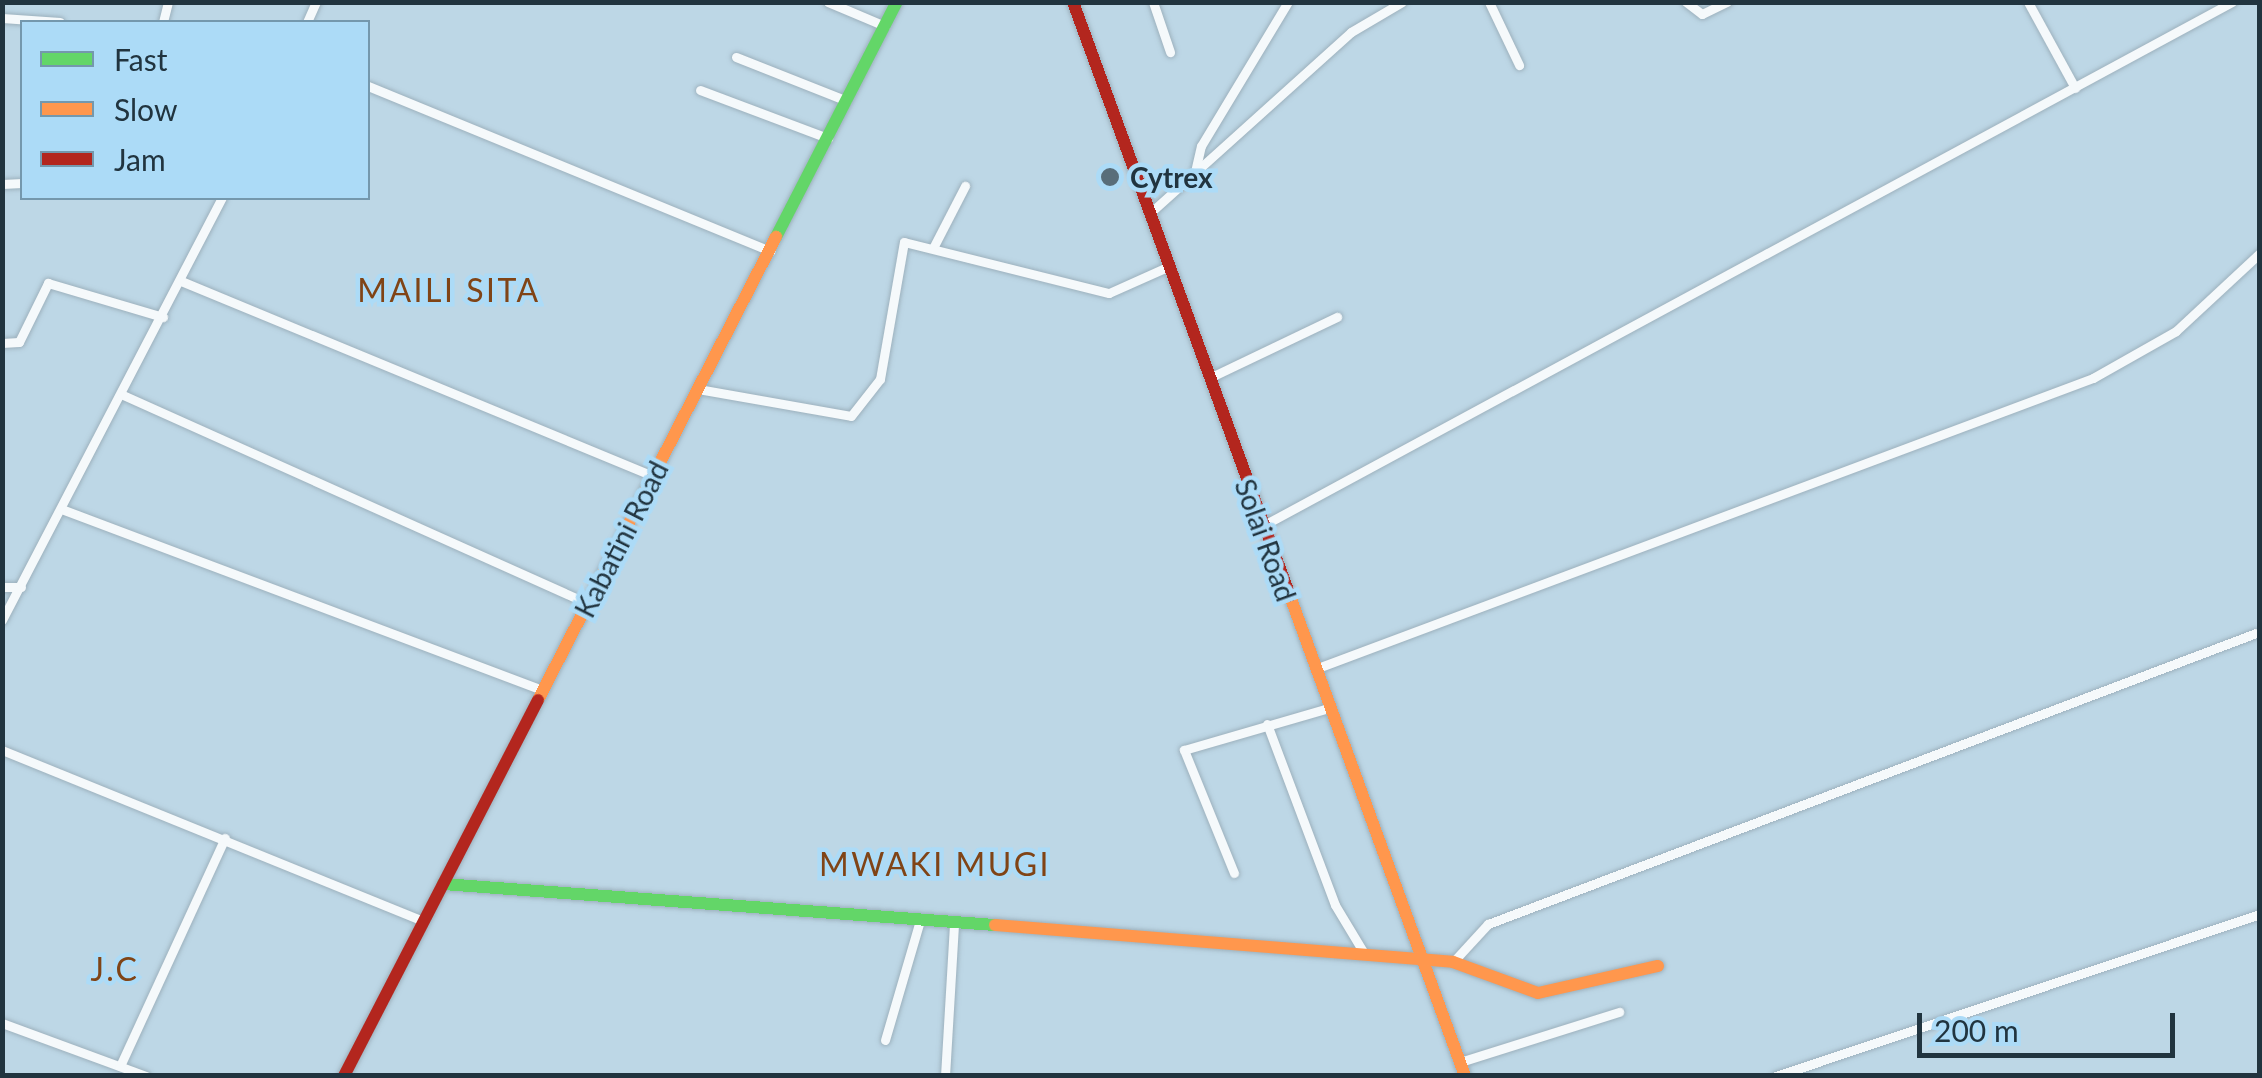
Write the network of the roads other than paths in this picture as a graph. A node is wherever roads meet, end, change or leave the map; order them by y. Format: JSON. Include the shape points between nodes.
{"nodes":[{"id":1,"x":828,"y":2,"type":"edge"},
{"id":2,"x":897,"y":2,"type":"edge"},
{"id":3,"x":1073,"y":2,"type":"edge"},
{"id":4,"x":1152,"y":2,"type":"edge"},
{"id":5,"x":1288,"y":2,"type":"edge"},
{"id":6,"x":1402,"y":2,"type":"edge"},
{"id":7,"x":1489,"y":2,"type":"edge"},
{"id":8,"x":1686,"y":2,"type":"edge"},
{"id":9,"x":1727,"y":2,"type":"edge"},
{"id":10,"x":2028,"y":2,"type":"edge"},
{"id":11,"x":2232,"y":2,"type":"edge"},
{"id":12,"x":2,"y":18,"type":"edge"},
{"id":13,"x":31,"y":20,"type":"edge"},
{"id":14,"x":885,"y":26,"type":"junction"},
{"id":15,"x":1170,"y":52,"type":"dead end"},
{"id":16,"x":736,"y":57,"type":"dead end"},
{"id":17,"x":1518,"y":65,"type":"dead end"},
{"id":18,"x":370,"y":87,"type":"edge"},
{"id":19,"x":2075,"y":88,"type":"junction"},
{"id":20,"x":700,"y":90,"type":"dead end"},
{"id":21,"x":847,"y":100,"type":"junction"},
{"id":22,"x":828,"y":138,"type":"junction"},
{"id":23,"x":1194,"y":176,"type":"junction"},
{"id":24,"x":965,"y":186,"type":"dead end"},
{"id":25,"x":221,"y":200,"type":"edge"},
{"id":26,"x":1148,"y":215,"type":"junction"},
{"id":27,"x":933,"y":248,"type":"junction"},
{"id":28,"x":770,"y":251,"type":"junction"},
{"id":29,"x":2260,"y":253,"type":"edge"},
{"id":30,"x":1165,"y":268,"type":"junction"},
{"id":31,"x":181,"y":281,"type":"junction"},
{"id":32,"x":163,"y":317,"type":"junction"},
{"id":33,"x":1336,"y":317,"type":"dead end"},
{"id":34,"x":2,"y":344,"type":"edge"},
{"id":35,"x":1207,"y":380,"type":"junction"},
{"id":36,"x":698,"y":390,"type":"junction"},
{"id":37,"x":123,"y":396,"type":"junction"},
{"id":38,"x":653,"y":476,"type":"junction"},
{"id":39,"x":64,"y":510,"type":"junction"},
{"id":40,"x":1261,"y":526,"type":"junction"},
{"id":41,"x":21,"y":586,"type":"junction"},
{"id":42,"x":2,"y":587,"type":"edge"},
{"id":43,"x":588,"y":604,"type":"junction"},
{"id":44,"x":2,"y":620,"type":"edge"},
{"id":45,"x":2256,"y":632,"type":"dead end"},
{"id":46,"x":1314,"y":668,"type":"junction"},
{"id":47,"x":542,"y":690,"type":"junction"},
{"id":48,"x":1329,"y":708,"type":"junction"},
{"id":49,"x":1267,"y":724,"type":"junction"},
{"id":50,"x":2,"y":750,"type":"edge"},
{"id":51,"x":225,"y":838,"type":"junction"},
{"id":52,"x":1234,"y":874,"type":"dead end"},
{"id":53,"x":443,"y":884,"type":"junction"},
{"id":54,"x":2260,"y":914,"type":"edge"},
{"id":55,"x":424,"y":921,"type":"junction"},
{"id":56,"x":919,"y":924,"type":"junction"},
{"id":57,"x":954,"y":926,"type":"junction"},
{"id":58,"x":1364,"y":953,"type":"junction"},
{"id":59,"x":1422,"y":958,"type":"junction"},
{"id":60,"x":1453,"y":962,"type":"junction"},
{"id":61,"x":1658,"y":966,"type":"dead end"},
{"id":62,"x":1618,"y":1012,"type":"dead end"},
{"id":63,"x":2,"y":1024,"type":"edge"},
{"id":64,"x":884,"y":1040,"type":"dead end"},
{"id":65,"x":120,"y":1066,"type":"junction"},
{"id":66,"x":1462,"y":1069,"type":"edge"},
{"id":67,"x":146,"y":1076,"type":"edge"},
{"id":68,"x":344,"y":1076,"type":"edge"},
{"id":69,"x":944,"y":1076,"type":"edge"},
{"id":70,"x":1776,"y":1076,"type":"edge"}],
"edges":[{"from":1,"to":14,"type":"street"},
{"from":2,"to":14,"type":"main road","name":"Kabatini Road"},
{"from":3,"to":26,"type":"main road","name":"Solai Road"},
{"from":4,"to":15,"type":"street"},
{"from":5,"to":23,"type":"street","via":[[1201,146]]},
{"from":6,"to":23,"type":"street","via":[[1351,32]]},
{"from":7,"to":17,"type":"street"},
{"from":8,"to":9,"type":"street","via":[[1702,14]]},
{"from":10,"to":19,"type":"street"},
{"from":11,"to":19,"type":"street"},
{"from":12,"to":13,"type":"street"},
{"from":14,"to":21,"type":"main road","name":"Kabatini Road"},
{"from":16,"to":21,"type":"street"},
{"from":18,"to":28,"type":"street"},
{"from":19,"to":40,"type":"street"},
{"from":20,"to":22,"type":"street"},
{"from":21,"to":22,"type":"main road","name":"Kabatini Road"},
{"from":22,"to":28,"type":"main road","name":"Kabatini Road"},
{"from":23,"to":26,"type":"street"},
{"from":24,"to":27,"type":"street"},
{"from":25,"to":31,"type":"street"},
{"from":26,"to":30,"type":"main road","name":"Solai Road"},
{"from":27,"to":30,"type":"street","via":[[1108,293]]},
{"from":27,"to":36,"type":"street","via":[[900,246],[880,379],[852,416]]},
{"from":28,"to":36,"type":"main road","name":"Kabatini Road"},
{"from":29,"to":46,"type":"street","via":[[2176,332],[2093,378]]},
{"from":30,"to":35,"type":"main road","name":"Solai Road"},
{"from":31,"to":32,"type":"street"},
{"from":31,"to":38,"type":"street"},
{"from":32,"to":34,"type":"street","via":[[48,283],[19,342]]},
{"from":32,"to":37,"type":"street"},
{"from":33,"to":35,"type":"street"},
{"from":35,"to":40,"type":"main road","name":"Solai Road"},
{"from":36,"to":38,"type":"main road","name":"Kabatini Road"},
{"from":37,"to":39,"type":"street"},
{"from":37,"to":43,"type":"street"},
{"from":38,"to":43,"type":"main road","name":"Kabatini Road"},
{"from":39,"to":41,"type":"street"},
{"from":39,"to":47,"type":"street"},
{"from":40,"to":46,"type":"main road","name":"Solai Road"},
{"from":41,"to":42,"type":"street"},
{"from":41,"to":44,"type":"street"},
{"from":43,"to":47,"type":"main road","name":"Kabatini Road"},
{"from":45,"to":60,"type":"street","via":[[1488,924]]},
{"from":46,"to":48,"type":"main road","name":"Solai Road"},
{"from":47,"to":53,"type":"main road","name":"Kabatini Road"},
{"from":48,"to":49,"type":"street"},
{"from":48,"to":59,"type":"main road","name":"Solai Road"},
{"from":49,"to":52,"type":"street","via":[[1195,742],[1183,756]]},
{"from":49,"to":58,"type":"street","via":[[1335,905]]},
{"from":50,"to":51,"type":"street"},
{"from":51,"to":55,"type":"street"},
{"from":51,"to":65,"type":"street"},
{"from":53,"to":55,"type":"main road","name":"Kabatini Road"},
{"from":53,"to":56,"type":"main road"},
{"from":54,"to":70,"type":"street"},
{"from":55,"to":68,"type":"main road","name":"Kabatini Road"},
{"from":56,"to":57,"type":"main road"},
{"from":56,"to":64,"type":"street"},
{"from":57,"to":58,"type":"main road"},
{"from":57,"to":69,"type":"street"},
{"from":58,"to":59,"type":"main road"},
{"from":59,"to":60,"type":"main road"},
{"from":59,"to":66,"type":"main road","name":"Solai Road"},
{"from":60,"to":61,"type":"main road","via":[[1538,994]]},
{"from":62,"to":66,"type":"street"},
{"from":63,"to":65,"type":"street"},
{"from":65,"to":67,"type":"street"}]}
